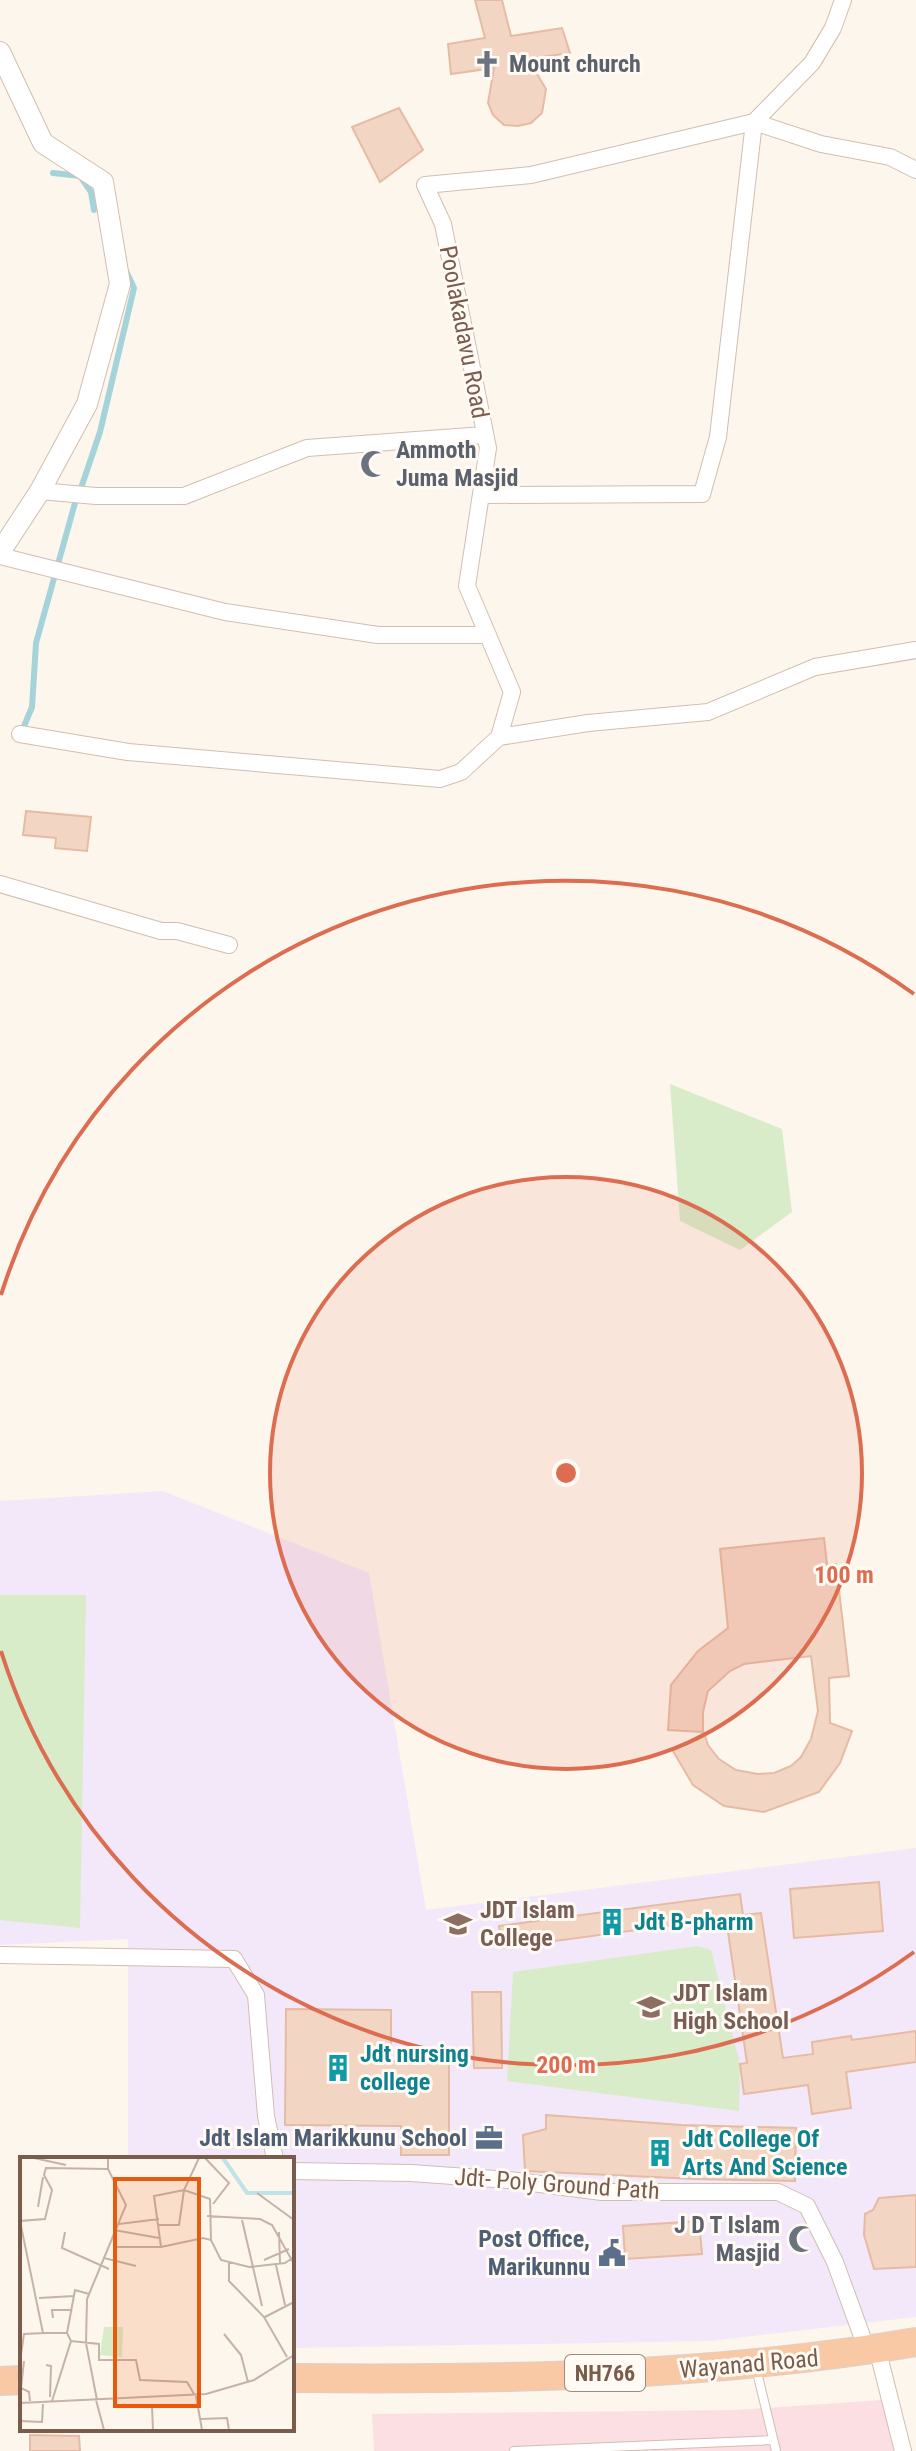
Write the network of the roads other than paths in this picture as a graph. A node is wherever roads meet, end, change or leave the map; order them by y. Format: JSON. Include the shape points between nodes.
{"nodes":[{"id":1,"x":843,"y":0,"type":"edge"},
{"id":2,"x":0,"y":52,"type":"edge"},
{"id":3,"x":754,"y":122,"type":"junction"},
{"id":4,"x":916,"y":170,"type":"edge"},
{"id":5,"x":484,"y":435,"type":"junction"},
{"id":6,"x":40,"y":491,"type":"junction"},
{"id":7,"x":481,"y":495,"type":"junction"},
{"id":8,"x":0,"y":554,"type":"edge"},
{"id":9,"x":488,"y":635,"type":"junction"},
{"id":10,"x":916,"y":650,"type":"edge"},
{"id":11,"x":20,"y":734,"type":"dead end"},
{"id":12,"x":499,"y":737,"type":"junction"},
{"id":13,"x":0,"y":884,"type":"edge"},
{"id":14,"x":229,"y":945,"type":"dead end"},
{"id":15,"x":0,"y":1955,"type":"edge"},
{"id":16,"x":275,"y":2157,"type":"edge"},
{"id":17,"x":294,"y":2171,"type":"edge"},
{"id":18,"x":916,"y":2342,"type":"edge"},
{"id":19,"x":872,"y":2349,"type":"junction"},
{"id":20,"x":754,"y":2364,"type":"junction"},
{"id":21,"x":294,"y":2378,"type":"edge"},
{"id":22,"x":20,"y":2380,"type":"edge"},
{"id":23,"x":0,"y":2381,"type":"edge"},
{"id":24,"x":773,"y":2440,"type":"junction"},
{"id":25,"x":514,"y":2451,"type":"edge"},
{"id":26,"x":776,"y":2451,"type":"edge"},
{"id":27,"x":903,"y":2451,"type":"edge"}],
"edges":[{"from":1,"to":3,"type":"street","via":[[812,63]]},
{"from":2,"to":6,"type":"street","via":[[43,143],[103,182],[120,284],[87,404]]},
{"from":3,"to":4,"type":"street","via":[[821,144],[890,157]]},
{"from":3,"to":5,"type":"street","name":"Poolakadavu Road","via":[[531,175],[425,185],[443,224]]},
{"from":3,"to":7,"type":"street","via":[[718,437],[702,494]]},
{"from":5,"to":6,"type":"street","via":[[307,448],[184,496]]},
{"from":5,"to":7,"type":"street","name":"Poolakadavu Road","via":[[488,448]]},
{"from":6,"to":8,"type":"street"},
{"from":7,"to":9,"type":"street","name":"Poolakadavu Road","via":[[467,586]]},
{"from":8,"to":9,"type":"street","via":[[225,612],[378,635]]},
{"from":9,"to":12,"type":"street","name":"Poolakadavu Road","via":[[512,692]]},
{"from":10,"to":12,"type":"street","via":[[815,667],[708,712]]},
{"from":11,"to":12,"type":"street","via":[[128,752],[440,779],[461,772]]},
{"from":13,"to":14,"type":"street"},
{"from":15,"to":16,"type":"street","via":[[234,1959],[256,1995]]},
{"from":17,"to":19,"type":"street","name":"Jdt- Poly Ground Path","via":[[411,2173],[602,2192],[778,2192],[807,2206]]},
{"from":18,"to":19,"type":"highway","name":"Wayanad Road","number":"NH766"},
{"from":19,"to":20,"type":"highway","name":"Wayanad Road","number":"NH766"},
{"from":19,"to":27,"type":"street","name":"Jdt- Poly Ground Path"},
{"from":20,"to":21,"type":"highway","name":"Wayanad Road","number":"NH766","via":[[663,2372]]},
{"from":20,"to":24,"type":"lane"},
{"from":22,"to":23,"type":"highway"},
{"from":24,"to":25,"type":"lane"},
{"from":24,"to":26,"type":"lane"}]}
